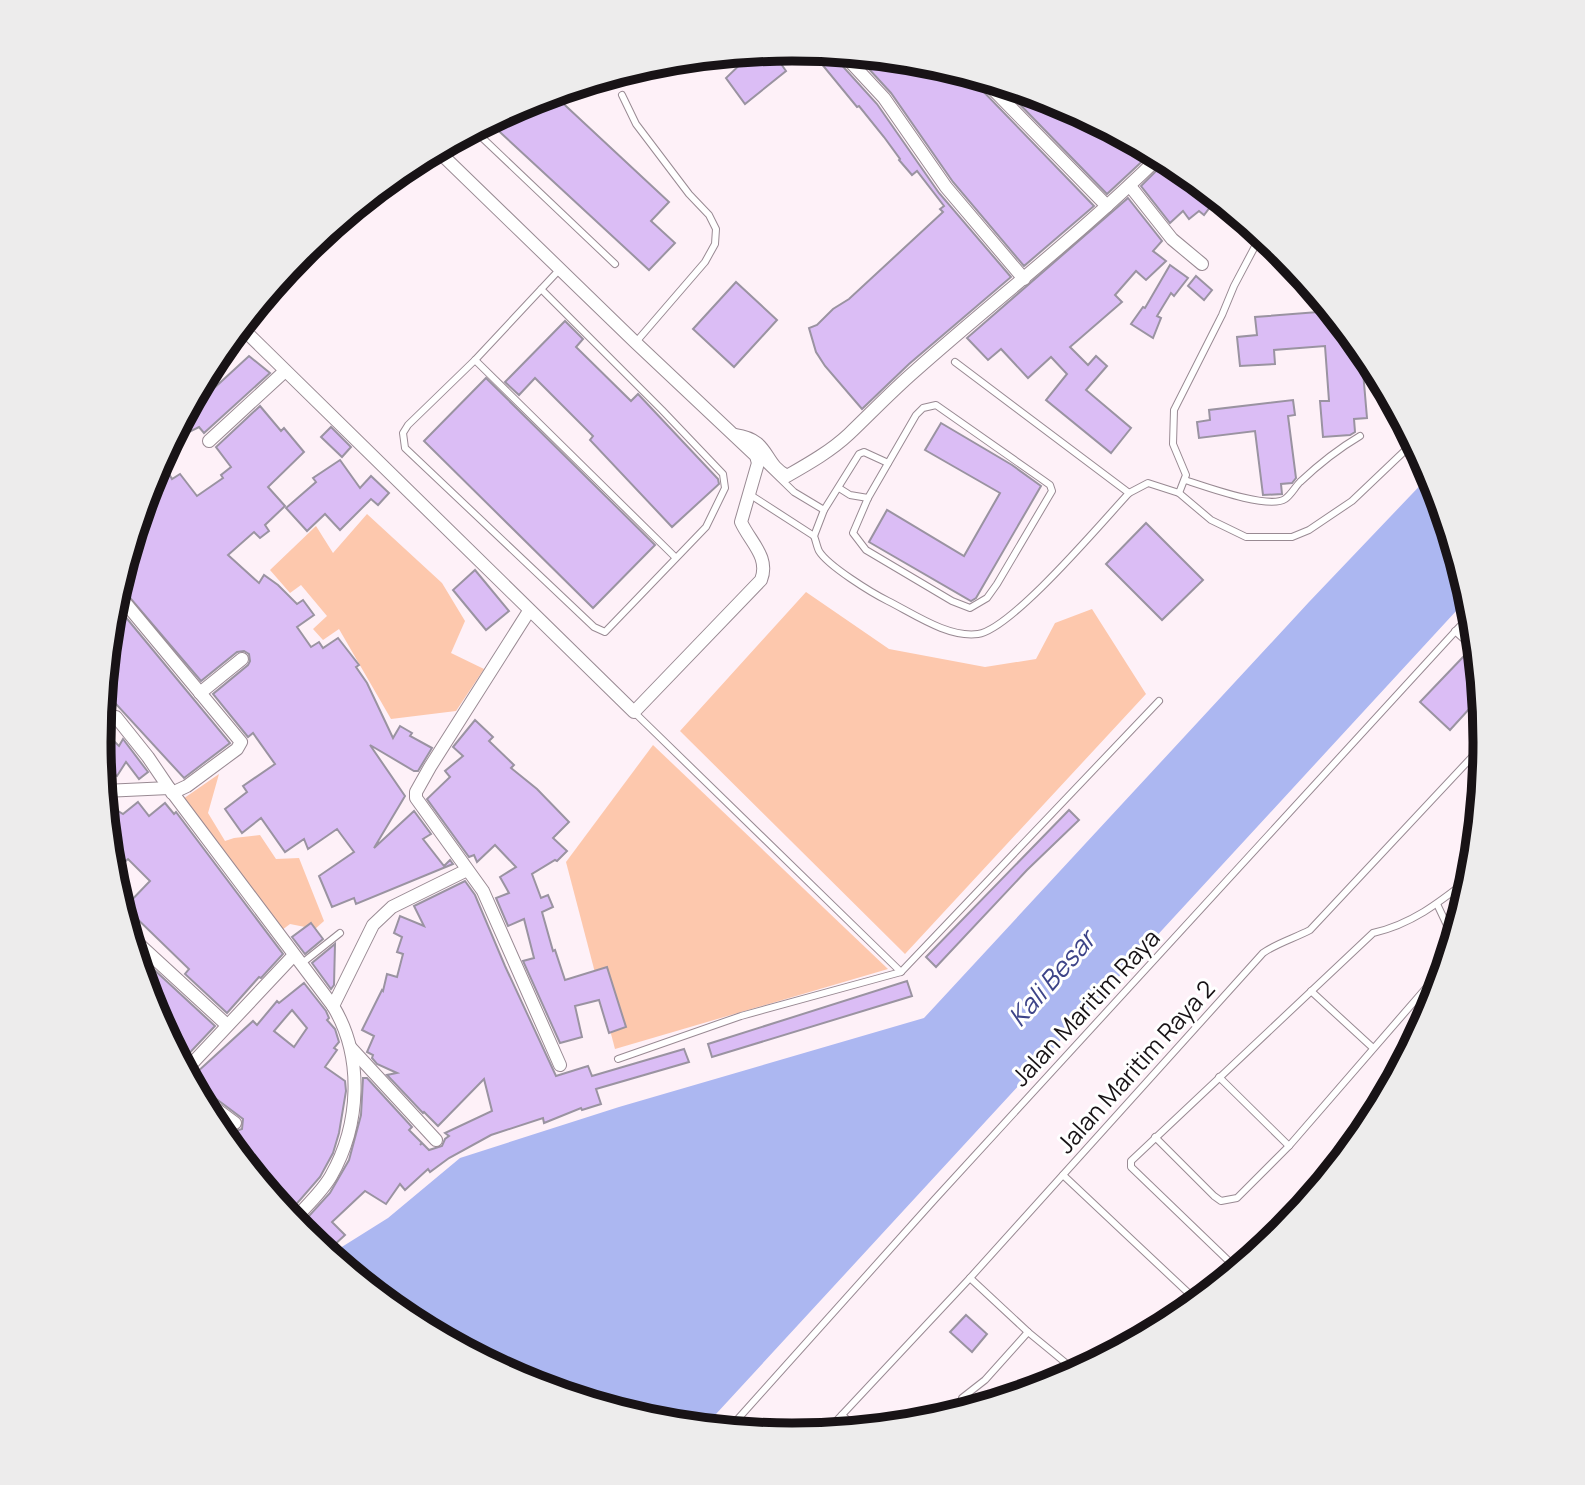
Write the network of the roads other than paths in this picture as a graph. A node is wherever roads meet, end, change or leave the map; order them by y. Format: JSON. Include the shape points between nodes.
{"nodes":[{"id":1,"x":853,"y":64,"type":"edge"},
{"id":2,"x":996,"y":92,"type":"edge"},
{"id":3,"x":622,"y":95,"type":"dead end"},
{"id":4,"x":481,"y":137,"type":"edge"},
{"id":5,"x":445,"y":157,"type":"edge"},
{"id":6,"x":1152,"y":164,"type":"edge"},
{"id":7,"x":1130,"y":186,"type":"junction"},
{"id":8,"x":1108,"y":206,"type":"junction"},
{"id":9,"x":1257,"y":244,"type":"edge"},
{"id":10,"x":615,"y":264,"type":"dead end"},
{"id":11,"x":1202,"y":264,"type":"dead end"},
{"id":12,"x":561,"y":268,"type":"junction"},
{"id":13,"x":1024,"y":279,"type":"junction"},
{"id":14,"x":541,"y":289,"type":"junction"},
{"id":15,"x":247,"y":334,"type":"edge"},
{"id":16,"x":635,"y":342,"type":"junction"},
{"id":17,"x":475,"y":360,"type":"junction"},
{"id":18,"x":955,"y":362,"type":"dead end"},
{"id":19,"x":285,"y":372,"type":"junction"},
{"id":20,"x":735,"y":435,"type":"junction"},
{"id":21,"x":1360,"y":436,"type":"dead end"},
{"id":22,"x":209,"y":441,"type":"dead end"},
{"id":23,"x":1407,"y":449,"type":"edge"},
{"id":24,"x":756,"y":456,"type":"junction"},
{"id":25,"x":888,"y":463,"type":"junction"},
{"id":26,"x":1185,"y":480,"type":"junction"},
{"id":27,"x":839,"y":488,"type":"junction"},
{"id":28,"x":1129,"y":493,"type":"junction"},
{"id":29,"x":1179,"y":493,"type":"junction"},
{"id":30,"x":749,"y":494,"type":"junction"},
{"id":31,"x":868,"y":498,"type":"junction"},
{"id":32,"x":824,"y":510,"type":"junction"},
{"id":33,"x":814,"y":536,"type":"junction"},
{"id":34,"x":675,"y":557,"type":"junction"},
{"id":35,"x":126,"y":603,"type":"edge"},
{"id":36,"x":529,"y":611,"type":"junction"},
{"id":37,"x":1463,"y":623,"type":"edge"},
{"id":38,"x":1455,"y":631,"type":"junction"},
{"id":39,"x":1466,"y":641,"type":"edge"},
{"id":40,"x":242,"y":659,"type":"dead end"},
{"id":41,"x":200,"y":693,"type":"junction"},
{"id":42,"x":1159,"y":701,"type":"dead end"},
{"id":43,"x":634,"y":712,"type":"junction"},
{"id":44,"x":116,"y":717,"type":"dead end"},
{"id":45,"x":1473,"y":755,"type":"edge"},
{"id":46,"x":113,"y":791,"type":"edge"},
{"id":47,"x":170,"y":791,"type":"junction"},
{"id":48,"x":467,"y":870,"type":"junction"},
{"id":49,"x":1458,"y":888,"type":"edge"},
{"id":50,"x":1437,"y":904,"type":"junction"},
{"id":51,"x":1448,"y":928,"type":"edge"},
{"id":52,"x":340,"y":933,"type":"dead end"},
{"id":53,"x":143,"y":948,"type":"edge"},
{"id":54,"x":297,"y":960,"type":"junction"},
{"id":55,"x":901,"y":972,"type":"junction"},
{"id":56,"x":1429,"y":986,"type":"edge"},
{"id":57,"x":1311,"y":991,"type":"junction"},
{"id":58,"x":333,"y":1006,"type":"junction"},
{"id":59,"x":227,"y":1025,"type":"junction"},
{"id":60,"x":350,"y":1048,"type":"junction"},
{"id":61,"x":1373,"y":1048,"type":"junction"},
{"id":62,"x":618,"y":1059,"type":"dead end"},
{"id":63,"x":192,"y":1063,"type":"edge"},
{"id":64,"x":560,"y":1065,"type":"dead end"},
{"id":65,"x":1219,"y":1077,"type":"junction"},
{"id":66,"x":221,"y":1112,"type":"edge"},
{"id":67,"x":235,"y":1123,"type":"dead end"},
{"id":68,"x":1155,"y":1137,"type":"junction"},
{"id":69,"x":436,"y":1140,"type":"dead end"},
{"id":70,"x":1289,"y":1146,"type":"junction"},
{"id":71,"x":1063,"y":1175,"type":"junction"},
{"id":72,"x":300,"y":1213,"type":"edge"},
{"id":73,"x":1231,"y":1264,"type":"edge"},
{"id":74,"x":970,"y":1278,"type":"junction"},
{"id":75,"x":1190,"y":1295,"type":"edge"},
{"id":76,"x":1028,"y":1332,"type":"junction"},
{"id":77,"x":1068,"y":1365,"type":"edge"},
{"id":78,"x":962,"y":1403,"type":"edge"},
{"id":79,"x":842,"y":1415,"type":"junction"},
{"id":80,"x":736,"y":1421,"type":"edge"},
{"id":81,"x":848,"y":1421,"type":"edge"},
{"id":82,"x":835,"y":1422,"type":"edge"}],
"edges":[{"from":1,"to":13,"type":"street","via":[[884,98],[946,187]]},
{"from":2,"to":8,"type":"street"},
{"from":3,"to":16,"type":"lane","via":[[636,124],[716,229],[715,244],[705,262]]},
{"from":4,"to":10,"type":"lane"},
{"from":5,"to":12,"type":"street"},
{"from":6,"to":7,"type":"street"},
{"from":7,"to":8,"type":"street"},
{"from":7,"to":11,"type":"street","via":[[1171,239]]},
{"from":8,"to":13,"type":"street"},
{"from":9,"to":26,"type":"lane","via":[[1174,410],[1173,444]]},
{"from":12,"to":14,"type":"lane"},
{"from":12,"to":16,"type":"street"},
{"from":13,"to":20,"type":"street","via":[[848,435],[788,476],[779,472],[758,442]]},
{"from":14,"to":17,"type":"lane"},
{"from":14,"to":34,"type":"lane","via":[[723,474],[725,488],[706,527]]},
{"from":15,"to":19,"type":"street"},
{"from":16,"to":20,"type":"street"},
{"from":17,"to":34,"type":"lane"},
{"from":17,"to":34,"type":"lane","via":[[408,425],[403,433],[405,448],[594,627],[605,632]]},
{"from":18,"to":28,"type":"lane"},
{"from":19,"to":22,"type":"street"},
{"from":19,"to":36,"type":"street"},
{"from":20,"to":24,"type":"street"},
{"from":21,"to":26,"type":"lane","via":[[1338,449],[1284,500],[1222,493]]},
{"from":23,"to":29,"type":"lane","via":[[1352,501],[1292,537],[1246,537],[1211,520]]},
{"from":24,"to":30,"type":"street"},
{"from":24,"to":32,"type":"lane","via":[[794,492]]},
{"from":25,"to":27,"type":"lane","via":[[859,454]]},
{"from":25,"to":31,"type":"lane"},
{"from":25,"to":31,"type":"lane","via":[[916,415],[936,405],[1052,491],[987,598],[970,608],[866,550],[852,533]]},
{"from":26,"to":29,"type":"lane"},
{"from":27,"to":31,"type":"lane"},
{"from":27,"to":32,"type":"lane"},
{"from":28,"to":29,"type":"lane","via":[[1148,483]]},
{"from":28,"to":33,"type":"lane","via":[[1020,609],[995,628],[977,634],[949,631],[853,581],[820,553]]},
{"from":30,"to":33,"type":"lane"},
{"from":30,"to":43,"type":"street","via":[[741,522],[763,559],[761,580]]},
{"from":32,"to":33,"type":"lane"},
{"from":35,"to":41,"type":"street"},
{"from":36,"to":43,"type":"street"},
{"from":36,"to":48,"type":"street","via":[[416,792]]},
{"from":37,"to":38,"type":"lane","name":"Jalan Maritim Raya"},
{"from":38,"to":39,"type":"lane"},
{"from":38,"to":80,"type":"lane","name":"Jalan Maritim Raya"},
{"from":40,"to":41,"type":"street"},
{"from":41,"to":47,"type":"street","via":[[240,746],[187,786]]},
{"from":42,"to":55,"type":"lane"},
{"from":43,"to":55,"type":"lane"},
{"from":44,"to":47,"type":"street"},
{"from":45,"to":71,"type":"lane","name":"Jalan Maritim Raya 2","via":[[1310,930],[1263,953]]},
{"from":46,"to":47,"type":"street"},
{"from":47,"to":54,"type":"street"},
{"from":48,"to":58,"type":"street","via":[[392,907],[373,925]]},
{"from":48,"to":64,"type":"street","via":[[482,891]]},
{"from":49,"to":50,"type":"lane"},
{"from":50,"to":51,"type":"lane"},
{"from":50,"to":57,"type":"lane","via":[[1396,927],[1373,933]]},
{"from":52,"to":54,"type":"lane"},
{"from":53,"to":59,"type":"street"},
{"from":54,"to":58,"type":"street"},
{"from":54,"to":59,"type":"street"},
{"from":55,"to":62,"type":"lane","via":[[741,1016]]},
{"from":56,"to":61,"type":"lane"},
{"from":57,"to":61,"type":"lane"},
{"from":57,"to":65,"type":"lane"},
{"from":58,"to":60,"type":"street"},
{"from":59,"to":63,"type":"street"},
{"from":60,"to":69,"type":"street"},
{"from":60,"to":72,"type":"street","via":[[354,1112],[347,1139],[330,1178]]},
{"from":61,"to":70,"type":"lane"},
{"from":65,"to":68,"type":"lane"},
{"from":65,"to":70,"type":"lane"},
{"from":66,"to":67,"type":"street"},
{"from":68,"to":70,"type":"lane","via":[[1221,1200],[1237,1198]]},
{"from":68,"to":73,"type":"lane","via":[[1131,1161],[1132,1167]]},
{"from":71,"to":74,"type":"lane","name":"Jalan Maritim Raya 2"},
{"from":71,"to":75,"type":"lane"},
{"from":74,"to":76,"type":"lane"},
{"from":74,"to":79,"type":"lane","name":"Jalan Maritim Raya 2"},
{"from":76,"to":77,"type":"lane"},
{"from":76,"to":78,"type":"lane"},
{"from":79,"to":81,"type":"lane"},
{"from":79,"to":82,"type":"lane","name":"Jalan Maritim Raya 2"}]}
